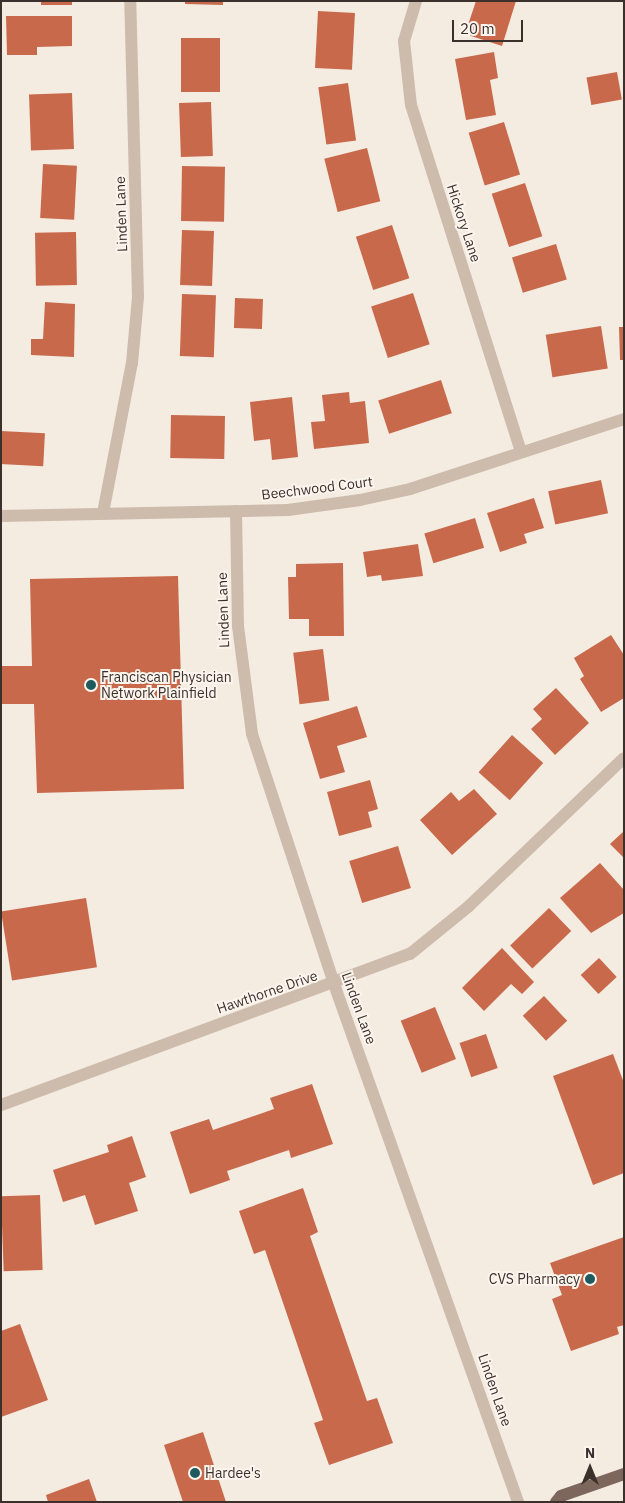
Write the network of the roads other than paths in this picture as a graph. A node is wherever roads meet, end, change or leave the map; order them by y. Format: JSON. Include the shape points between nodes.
{"nodes":[{"id":1,"x":130,"y":1,"type":"edge"},
{"id":2,"x":416,"y":1,"type":"edge"},
{"id":3,"x":624,"y":418,"type":"edge"},
{"id":4,"x":521,"y":450,"type":"junction"},
{"id":5,"x":236,"y":512,"type":"junction"},
{"id":6,"x":103,"y":513,"type":"junction"},
{"id":7,"x":1,"y":516,"type":"edge"},
{"id":8,"x":624,"y":758,"type":"edge"},
{"id":9,"x":334,"y":984,"type":"junction"},
{"id":10,"x":1,"y":1105,"type":"edge"},
{"id":11,"x":624,"y":1474,"type":"edge"},
{"id":12,"x":518,"y":1502,"type":"edge"},
{"id":13,"x":556,"y":1502,"type":"edge"}],
"edges":[{"from":1,"to":6,"type":"street","name":"Linden Lane","via":[[138,297],[132,362]]},
{"from":2,"to":4,"type":"street","name":"Hickory Lane","via":[[404,41],[412,105]]},
{"from":3,"to":4,"type":"street","name":"Beechwood Court"},
{"from":4,"to":5,"type":"street","name":"Beechwood Court","via":[[410,489],[360,500]]},
{"from":5,"to":6,"type":"street","name":"Beechwood Court"},
{"from":5,"to":9,"type":"street","name":"Linden Lane","via":[[238,626],[252,734]]},
{"from":6,"to":7,"type":"street","name":"Beechwood Court"},
{"from":8,"to":9,"type":"street","name":"Hawthorne Drive","via":[[469,906],[410,954]]},
{"from":9,"to":10,"type":"street","name":"Hawthorne Drive"},
{"from":9,"to":12,"type":"street","name":"Linden Lane"},
{"from":11,"to":13,"type":"main road","via":[[561,1496]]}]}
